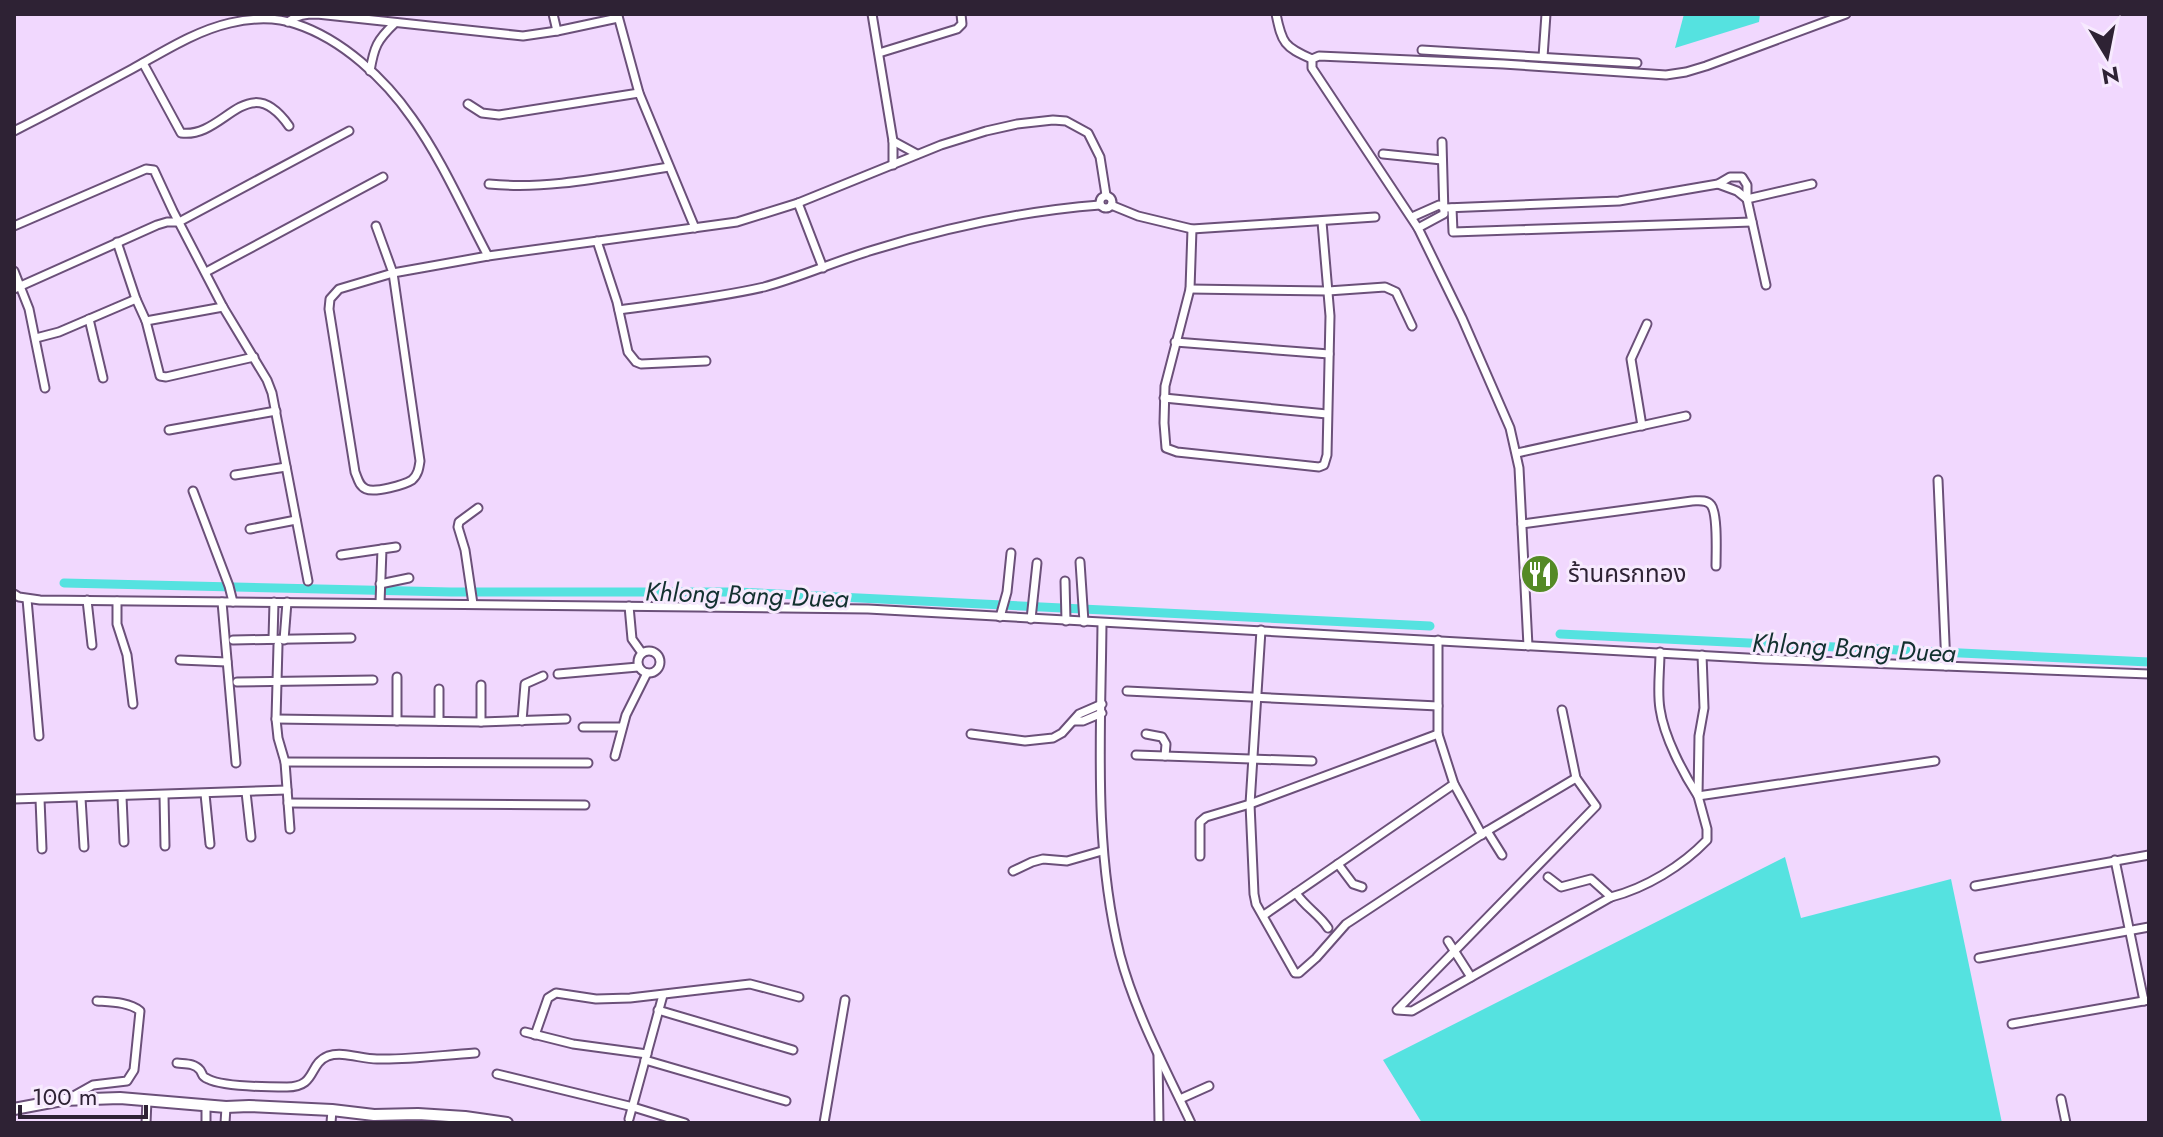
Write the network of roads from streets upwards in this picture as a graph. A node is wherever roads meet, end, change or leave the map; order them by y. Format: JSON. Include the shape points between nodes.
{"nodes":[{"id":1,"x":553,"y":14,"type":"edge"},
{"id":2,"x":872,"y":14,"type":"edge"},
{"id":3,"x":961,"y":14,"type":"edge"},
{"id":4,"x":1276,"y":14,"type":"edge"},
{"id":5,"x":1546,"y":14,"type":"edge"},
{"id":6,"x":1846,"y":14,"type":"edge"},
{"id":7,"x":618,"y":16,"type":"edge"},
{"id":8,"x":288,"y":22,"type":"junction"},
{"id":9,"x":395,"y":23,"type":"junction"},
{"id":10,"x":557,"y":31,"type":"junction"},
{"id":11,"x":1422,"y":50,"type":"dead end"},
{"id":12,"x":879,"y":53,"type":"junction"},
{"id":13,"x":1543,"y":57,"type":"junction"},
{"id":14,"x":1312,"y":59,"type":"junction"},
{"id":15,"x":143,"y":63,"type":"junction"},
{"id":16,"x":1637,"y":63,"type":"dead end"},
{"id":17,"x":370,"y":71,"type":"junction"},
{"id":18,"x":639,"y":93,"type":"junction"},
{"id":19,"x":468,"y":104,"type":"dead end"},
{"id":20,"x":289,"y":126,"type":"dead end"},
{"id":21,"x":14,"y":131,"type":"edge"},
{"id":22,"x":349,"y":131,"type":"dead end"},
{"id":23,"x":893,"y":141,"type":"junction"},
{"id":24,"x":1442,"y":142,"type":"dead end"},
{"id":25,"x":917,"y":154,"type":"junction"},
{"id":26,"x":1383,"y":154,"type":"dead end"},
{"id":27,"x":1442,"y":160,"type":"junction"},
{"id":28,"x":893,"y":165,"type":"junction"},
{"id":29,"x":669,"y":167,"type":"junction"},
{"id":30,"x":383,"y":177,"type":"dead end"},
{"id":31,"x":489,"y":184,"type":"dead end"},
{"id":32,"x":1718,"y":184,"type":"junction"},
{"id":33,"x":1812,"y":184,"type":"dead end"},
{"id":34,"x":1106,"y":195,"type":"junction"},
{"id":35,"x":1747,"y":199,"type":"junction"},
{"id":36,"x":798,"y":203,"type":"junction"},
{"id":37,"x":1100,"y":205,"type":"junction"},
{"id":38,"x":1111,"y":205,"type":"junction"},
{"id":39,"x":1448,"y":208,"type":"junction"},
{"id":40,"x":1375,"y":217,"type":"dead end"},
{"id":41,"x":1412,"y":217,"type":"junction"},
{"id":42,"x":179,"y":222,"type":"junction"},
{"id":43,"x":1322,"y":222,"type":"junction"},
{"id":44,"x":1752,"y":222,"type":"junction"},
{"id":45,"x":14,"y":226,"type":"edge"},
{"id":46,"x":376,"y":226,"type":"dead end"},
{"id":47,"x":695,"y":228,"type":"junction"},
{"id":48,"x":1418,"y":228,"type":"junction"},
{"id":49,"x":1192,"y":229,"type":"junction"},
{"id":50,"x":597,"y":241,"type":"junction"},
{"id":51,"x":117,"y":242,"type":"junction"},
{"id":52,"x":488,"y":256,"type":"junction"},
{"id":53,"x":823,"y":268,"type":"junction"},
{"id":54,"x":14,"y":271,"type":"edge"},
{"id":55,"x":206,"y":272,"type":"junction"},
{"id":56,"x":393,"y":273,"type":"junction"},
{"id":57,"x":1766,"y":285,"type":"dead end"},
{"id":58,"x":17,"y":287,"type":"edge"},
{"id":59,"x":1190,"y":289,"type":"junction"},
{"id":60,"x":1328,"y":291,"type":"junction"},
{"id":61,"x":136,"y":299,"type":"junction"},
{"id":62,"x":223,"y":307,"type":"junction"},
{"id":63,"x":619,"y":310,"type":"junction"},
{"id":64,"x":89,"y":319,"type":"junction"},
{"id":65,"x":146,"y":321,"type":"junction"},
{"id":66,"x":1647,"y":324,"type":"dead end"},
{"id":67,"x":1412,"y":326,"type":"dead end"},
{"id":68,"x":36,"y":338,"type":"junction"},
{"id":69,"x":1175,"y":342,"type":"junction"},
{"id":70,"x":1329,"y":354,"type":"junction"},
{"id":71,"x":254,"y":357,"type":"junction"},
{"id":72,"x":706,"y":361,"type":"dead end"},
{"id":73,"x":103,"y":378,"type":"dead end"},
{"id":74,"x":45,"y":388,"type":"dead end"},
{"id":75,"x":1164,"y":398,"type":"junction"},
{"id":76,"x":276,"y":411,"type":"junction"},
{"id":77,"x":1327,"y":414,"type":"junction"},
{"id":78,"x":1686,"y":416,"type":"dead end"},
{"id":79,"x":1642,"y":426,"type":"junction"},
{"id":80,"x":169,"y":430,"type":"dead end"},
{"id":81,"x":1517,"y":453,"type":"junction"},
{"id":82,"x":286,"y":467,"type":"junction"},
{"id":83,"x":235,"y":475,"type":"dead end"},
{"id":84,"x":1938,"y":480,"type":"dead end"},
{"id":85,"x":193,"y":491,"type":"dead end"},
{"id":86,"x":478,"y":508,"type":"dead end"},
{"id":87,"x":296,"y":520,"type":"junction"},
{"id":88,"x":1522,"y":524,"type":"junction"},
{"id":89,"x":250,"y":529,"type":"dead end"},
{"id":90,"x":396,"y":547,"type":"dead end"},
{"id":91,"x":382,"y":549,"type":"junction"},
{"id":92,"x":1011,"y":553,"type":"dead end"},
{"id":93,"x":341,"y":555,"type":"dead end"},
{"id":94,"x":1080,"y":562,"type":"dead end"},
{"id":95,"x":1037,"y":563,"type":"dead end"},
{"id":96,"x":1716,"y":566,"type":"dead end"},
{"id":97,"x":409,"y":578,"type":"dead end"},
{"id":98,"x":308,"y":581,"type":"dead end"},
{"id":99,"x":1065,"y":581,"type":"dead end"},
{"id":100,"x":380,"y":593,"type":"junction"},
{"id":101,"x":18,"y":597,"type":"edge"},
{"id":102,"x":472,"y":597,"type":"junction"},
{"id":103,"x":232,"y":599,"type":"junction"},
{"id":104,"x":87,"y":600,"type":"junction"},
{"id":105,"x":117,"y":601,"type":"junction"},
{"id":106,"x":222,"y":602,"type":"junction"},
{"id":107,"x":274,"y":602,"type":"junction"},
{"id":108,"x":287,"y":602,"type":"junction"},
{"id":109,"x":629,"y":606,"type":"junction"},
{"id":110,"x":1001,"y":610,"type":"junction"},
{"id":111,"x":1032,"y":611,"type":"junction"},
{"id":112,"x":1066,"y":614,"type":"junction"},
{"id":113,"x":1083,"y":614,"type":"junction"},
{"id":114,"x":1102,"y":623,"type":"junction"},
{"id":115,"x":1261,"y":630,"type":"junction"},
{"id":116,"x":351,"y":638,"type":"dead end"},
{"id":117,"x":285,"y":639,"type":"junction"},
{"id":118,"x":233,"y":640,"type":"dead end"},
{"id":119,"x":1438,"y":640,"type":"junction"},
{"id":120,"x":275,"y":642,"type":"junction"},
{"id":121,"x":92,"y":645,"type":"dead end"},
{"id":122,"x":1528,"y":646,"type":"junction"},
{"id":123,"x":1660,"y":652,"type":"junction"},
{"id":124,"x":642,"y":653,"type":"junction"},
{"id":125,"x":1702,"y":655,"type":"junction"},
{"id":126,"x":180,"y":660,"type":"dead end"},
{"id":127,"x":227,"y":662,"type":"junction"},
{"id":128,"x":1946,"y":666,"type":"junction"},
{"id":129,"x":638,"y":667,"type":"junction"},
{"id":130,"x":647,"y":673,"type":"junction"},
{"id":131,"x":558,"y":674,"type":"dead end"},
{"id":132,"x":2149,"y":674,"type":"edge"},
{"id":133,"x":543,"y":676,"type":"dead end"},
{"id":134,"x":397,"y":677,"type":"dead end"},
{"id":135,"x":277,"y":680,"type":"junction"},
{"id":136,"x":373,"y":680,"type":"dead end"},
{"id":137,"x":237,"y":682,"type":"dead end"},
{"id":138,"x":481,"y":685,"type":"dead end"},
{"id":139,"x":439,"y":689,"type":"dead end"},
{"id":140,"x":1127,"y":691,"type":"dead end"},
{"id":141,"x":1257,"y":698,"type":"junction"},
{"id":142,"x":133,"y":704,"type":"dead end"},
{"id":143,"x":1438,"y":706,"type":"junction"},
{"id":144,"x":1102,"y":709,"type":"junction"},
{"id":145,"x":1562,"y":710,"type":"dead end"},
{"id":146,"x":276,"y":719,"type":"junction"},
{"id":147,"x":566,"y":719,"type":"dead end"},
{"id":148,"x":397,"y":721,"type":"junction"},
{"id":149,"x":439,"y":721,"type":"junction"},
{"id":150,"x":522,"y":721,"type":"junction"},
{"id":151,"x":481,"y":722,"type":"junction"},
{"id":152,"x":583,"y":727,"type":"dead end"},
{"id":153,"x":621,"y":727,"type":"junction"},
{"id":154,"x":971,"y":734,"type":"dead end"},
{"id":155,"x":1146,"y":734,"type":"dead end"},
{"id":156,"x":1438,"y":734,"type":"junction"},
{"id":157,"x":39,"y":736,"type":"dead end"},
{"id":158,"x":1136,"y":755,"type":"dead end"},
{"id":159,"x":615,"y":756,"type":"dead end"},
{"id":160,"x":1165,"y":756,"type":"junction"},
{"id":161,"x":1253,"y":759,"type":"junction"},
{"id":162,"x":1312,"y":761,"type":"dead end"},
{"id":163,"x":1935,"y":761,"type":"dead end"},
{"id":164,"x":285,"y":762,"type":"junction"},
{"id":165,"x":236,"y":763,"type":"dead end"},
{"id":166,"x":588,"y":763,"type":"dead end"},
{"id":167,"x":1576,"y":778,"type":"junction"},
{"id":168,"x":1454,"y":784,"type":"junction"},
{"id":169,"x":287,"y":790,"type":"junction"},
{"id":170,"x":246,"y":792,"type":"junction"},
{"id":171,"x":205,"y":794,"type":"junction"},
{"id":172,"x":164,"y":795,"type":"junction"},
{"id":173,"x":1698,"y":796,"type":"junction"},
{"id":174,"x":122,"y":797,"type":"junction"},
{"id":175,"x":81,"y":798,"type":"junction"},
{"id":176,"x":14,"y":799,"type":"edge"},
{"id":177,"x":40,"y":799,"type":"junction"},
{"id":178,"x":288,"y":803,"type":"junction"},
{"id":179,"x":1250,"y":804,"type":"junction"},
{"id":180,"x":585,"y":805,"type":"dead end"},
{"id":181,"x":290,"y":829,"type":"dead end"},
{"id":182,"x":1485,"y":833,"type":"junction"},
{"id":183,"x":251,"y":837,"type":"dead end"},
{"id":184,"x":124,"y":842,"type":"dead end"},
{"id":185,"x":210,"y":844,"type":"dead end"},
{"id":186,"x":165,"y":846,"type":"dead end"},
{"id":187,"x":84,"y":847,"type":"dead end"},
{"id":188,"x":42,"y":849,"type":"dead end"},
{"id":189,"x":1102,"y":851,"type":"junction"},
{"id":190,"x":1502,"y":855,"type":"dead end"},
{"id":191,"x":2149,"y":855,"type":"edge"},
{"id":192,"x":1200,"y":856,"type":"dead end"},
{"id":193,"x":2115,"y":860,"type":"junction"},
{"id":194,"x":1338,"y":864,"type":"junction"},
{"id":195,"x":1013,"y":871,"type":"dead end"},
{"id":196,"x":1548,"y":877,"type":"dead end"},
{"id":197,"x":1975,"y":886,"type":"dead end"},
{"id":198,"x":1362,"y":887,"type":"dead end"},
{"id":199,"x":1296,"y":893,"type":"junction"},
{"id":200,"x":1611,"y":897,"type":"junction"},
{"id":201,"x":1264,"y":915,"type":"junction"},
{"id":202,"x":2149,"y":927,"type":"edge"},
{"id":203,"x":1328,"y":928,"type":"dead end"},
{"id":204,"x":2128,"y":931,"type":"junction"},
{"id":205,"x":1448,"y":941,"type":"dead end"},
{"id":206,"x":1455,"y":951,"type":"junction"},
{"id":207,"x":1979,"y":958,"type":"dead end"},
{"id":208,"x":1471,"y":977,"type":"junction"},
{"id":209,"x":663,"y":995,"type":"junction"},
{"id":210,"x":799,"y":997,"type":"dead end"},
{"id":211,"x":845,"y":1000,"type":"dead end"},
{"id":212,"x":97,"y":1001,"type":"dead end"},
{"id":213,"x":2146,"y":1001,"type":"edge"},
{"id":214,"x":658,"y":1010,"type":"junction"},
{"id":215,"x":2012,"y":1024,"type":"dead end"},
{"id":216,"x":525,"y":1032,"type":"dead end"},
{"id":217,"x":535,"y":1035,"type":"junction"},
{"id":218,"x":793,"y":1050,"type":"dead end"},
{"id":219,"x":475,"y":1053,"type":"dead end"},
{"id":220,"x":1159,"y":1054,"type":"junction"},
{"id":221,"x":646,"y":1057,"type":"junction"},
{"id":222,"x":177,"y":1063,"type":"dead end"},
{"id":223,"x":497,"y":1074,"type":"dead end"},
{"id":224,"x":1209,"y":1086,"type":"dead end"},
{"id":225,"x":1183,"y":1098,"type":"junction"},
{"id":226,"x":2061,"y":1099,"type":"dead end"},
{"id":227,"x":67,"y":1100,"type":"junction"},
{"id":228,"x":147,"y":1100,"type":"junction"},
{"id":229,"x":786,"y":1101,"type":"dead end"},
{"id":230,"x":206,"y":1105,"type":"junction"},
{"id":231,"x":226,"y":1107,"type":"junction"},
{"id":232,"x":633,"y":1107,"type":"junction"},
{"id":233,"x":14,"y":1109,"type":"edge"},
{"id":234,"x":332,"y":1110,"type":"junction"},
{"id":235,"x":377,"y":1119,"type":"edge"},
{"id":236,"x":629,"y":1119,"type":"dead end"},
{"id":237,"x":146,"y":1123,"type":"edge"},
{"id":238,"x":206,"y":1123,"type":"edge"},
{"id":239,"x":225,"y":1123,"type":"edge"},
{"id":240,"x":331,"y":1123,"type":"edge"},
{"id":241,"x":507,"y":1123,"type":"edge"},
{"id":242,"x":685,"y":1123,"type":"edge"},
{"id":243,"x":824,"y":1123,"type":"edge"},
{"id":244,"x":1159,"y":1123,"type":"edge"},
{"id":245,"x":1191,"y":1123,"type":"edge"},
{"id":246,"x":2066,"y":1123,"type":"edge"}],
"edges":[{"from":1,"to":10,"type":"street"},
{"from":2,"to":12,"type":"street"},
{"from":3,"to":12,"type":"street","via":[[957,29]]},
{"from":4,"to":14,"type":"street","via":[[1283,42]]},
{"from":5,"to":13,"type":"street"},
{"from":6,"to":14,"type":"street","via":[[1706,66],[1666,75]]},
{"from":7,"to":10,"type":"street"},
{"from":7,"to":18,"type":"street"},
{"from":8,"to":9,"type":"street","via":[[305,14]]},
{"from":8,"to":15,"type":"street","via":[[229,23]]},
{"from":8,"to":17,"type":"street","via":[[342,48]]},
{"from":9,"to":10,"type":"street","via":[[523,36]]},
{"from":9,"to":17,"type":"street","via":[[377,42]]},
{"from":11,"to":13,"type":"street"},
{"from":12,"to":23,"type":"street"},
{"from":13,"to":16,"type":"street"},
{"from":14,"to":41,"type":"street","via":[[1312,68]]},
{"from":15,"to":20,"type":"street","via":[[181,133],[200,131],[259,102]]},
{"from":15,"to":21,"type":"street"},
{"from":17,"to":52,"type":"street","via":[[414,120]]},
{"from":18,"to":19,"type":"street","via":[[499,115]]},
{"from":18,"to":29,"type":"street"},
{"from":22,"to":42,"type":"street"},
{"from":23,"to":25,"type":"street"},
{"from":23,"to":28,"type":"street"},
{"from":24,"to":27,"type":"street"},
{"from":25,"to":28,"type":"street"},
{"from":25,"to":34,"type":"street","via":[[1017,124],[1066,121],[1095,143]]},
{"from":26,"to":27,"type":"street"},
{"from":27,"to":39,"type":"street"},
{"from":28,"to":36,"type":"street"},
{"from":29,"to":31,"type":"street","via":[[547,185]]},
{"from":29,"to":47,"type":"street"},
{"from":30,"to":55,"type":"street"},
{"from":32,"to":35,"type":"street"},
{"from":32,"to":35,"type":"street","via":[[1742,177]]},
{"from":32,"to":39,"type":"street","via":[[1619,201]]},
{"from":33,"to":35,"type":"street"},
{"from":34,"to":37,"type":"street"},
{"from":34,"to":38,"type":"street"},
{"from":35,"to":44,"type":"street"},
{"from":36,"to":47,"type":"street","via":[[737,222]]},
{"from":36,"to":53,"type":"street"},
{"from":37,"to":38,"type":"street"},
{"from":37,"to":53,"type":"street","via":[[969,223]]},
{"from":38,"to":49,"type":"street"},
{"from":39,"to":41,"type":"street","via":[[1433,206]]},
{"from":39,"to":44,"type":"street","via":[[1453,232]]},
{"from":39,"to":48,"type":"street"},
{"from":40,"to":43,"type":"street"},
{"from":41,"to":48,"type":"street"},
{"from":42,"to":45,"type":"street","via":[[150,168]]},
{"from":42,"to":51,"type":"street"},
{"from":42,"to":55,"type":"street"},
{"from":43,"to":49,"type":"street"},
{"from":43,"to":60,"type":"street"},
{"from":44,"to":57,"type":"street"},
{"from":46,"to":56,"type":"street"},
{"from":47,"to":50,"type":"street"},
{"from":48,"to":81,"type":"street","via":[[1462,318]]},
{"from":49,"to":59,"type":"street"},
{"from":50,"to":52,"type":"street"},
{"from":50,"to":63,"type":"street"},
{"from":51,"to":58,"type":"street"},
{"from":51,"to":61,"type":"street"},
{"from":52,"to":56,"type":"street"},
{"from":53,"to":63,"type":"street","via":[[722,296]]},
{"from":54,"to":58,"type":"street"},
{"from":55,"to":62,"type":"street"},
{"from":56,"to":56,"type":"street","via":[[419,471],[412,480],[364,489],[355,472],[330,299],[339,289]]},
{"from":58,"to":68,"type":"street"},
{"from":59,"to":60,"type":"street"},
{"from":59,"to":69,"type":"street"},
{"from":60,"to":67,"type":"street","via":[[1391,289]]},
{"from":60,"to":70,"type":"street"},
{"from":61,"to":64,"type":"street"},
{"from":61,"to":65,"type":"street"},
{"from":62,"to":65,"type":"street"},
{"from":62,"to":71,"type":"street"},
{"from":63,"to":72,"type":"street","via":[[628,352],[636,362]]},
{"from":64,"to":68,"type":"street"},
{"from":64,"to":73,"type":"street"},
{"from":65,"to":71,"type":"street","via":[[160,376]]},
{"from":66,"to":79,"type":"street","via":[[1630,365]]},
{"from":68,"to":74,"type":"street"},
{"from":69,"to":70,"type":"street"},
{"from":69,"to":75,"type":"street"},
{"from":70,"to":77,"type":"street"},
{"from":71,"to":76,"type":"street"},
{"from":75,"to":77,"type":"street"},
{"from":75,"to":77,"type":"street","via":[[1164,443],[1170,450],[1313,468],[1326,461]]},
{"from":76,"to":80,"type":"street"},
{"from":76,"to":82,"type":"street"},
{"from":78,"to":79,"type":"street"},
{"from":79,"to":81,"type":"street"},
{"from":81,"to":88,"type":"street"},
{"from":82,"to":83,"type":"street"},
{"from":82,"to":87,"type":"street"},
{"from":84,"to":128,"type":"street"},
{"from":85,"to":103,"type":"street"},
{"from":86,"to":102,"type":"street","via":[[458,527]]},
{"from":87,"to":89,"type":"street"},
{"from":87,"to":98,"type":"street"},
{"from":88,"to":96,"type":"street","via":[[1706,502],[1714,514]]},
{"from":88,"to":122,"type":"street"},
{"from":90,"to":91,"type":"street"},
{"from":91,"to":93,"type":"street"},
{"from":91,"to":100,"type":"street"},
{"from":92,"to":110,"type":"street"},
{"from":94,"to":113,"type":"street"},
{"from":95,"to":111,"type":"street"},
{"from":97,"to":100,"type":"street"},
{"from":99,"to":112,"type":"street"},
{"from":100,"to":102,"type":"street"},
{"from":100,"to":108,"type":"street"},
{"from":101,"to":104,"type":"street"},
{"from":101,"to":157,"type":"street"},
{"from":102,"to":109,"type":"street"},
{"from":103,"to":106,"type":"street"},
{"from":103,"to":107,"type":"street"},
{"from":104,"to":105,"type":"street"},
{"from":104,"to":121,"type":"street"},
{"from":105,"to":106,"type":"street"},
{"from":105,"to":142,"type":"street"},
{"from":106,"to":127,"type":"street"},
{"from":107,"to":108,"type":"street"},
{"from":107,"to":120,"type":"street"},
{"from":108,"to":117,"type":"street"},
{"from":109,"to":110,"type":"street"},
{"from":109,"to":124,"type":"street","via":[[632,639]]},
{"from":110,"to":111,"type":"street"},
{"from":111,"to":112,"type":"street"},
{"from":112,"to":113,"type":"street"},
{"from":113,"to":114,"type":"street"},
{"from":114,"to":115,"type":"street"},
{"from":114,"to":144,"type":"street"},
{"from":115,"to":119,"type":"street"},
{"from":115,"to":141,"type":"street"},
{"from":116,"to":117,"type":"street"},
{"from":117,"to":120,"type":"street"},
{"from":118,"to":120,"type":"street"},
{"from":119,"to":122,"type":"street"},
{"from":119,"to":143,"type":"street"},
{"from":120,"to":135,"type":"street"},
{"from":122,"to":123,"type":"street"},
{"from":123,"to":125,"type":"street"},
{"from":123,"to":173,"type":"street","via":[[1663,723]]},
{"from":124,"to":129,"type":"street"},
{"from":124,"to":130,"type":"street","via":[[653,651],[660,659],[657,670]]},
{"from":125,"to":128,"type":"street"},
{"from":125,"to":173,"type":"street"},
{"from":126,"to":127,"type":"street"},
{"from":127,"to":165,"type":"street"},
{"from":128,"to":132,"type":"street"},
{"from":129,"to":130,"type":"street"},
{"from":129,"to":131,"type":"street"},
{"from":130,"to":153,"type":"street"},
{"from":133,"to":150,"type":"street","via":[[525,684]]},
{"from":134,"to":148,"type":"street"},
{"from":135,"to":136,"type":"street"},
{"from":135,"to":137,"type":"street"},
{"from":135,"to":146,"type":"street"},
{"from":138,"to":151,"type":"street"},
{"from":139,"to":149,"type":"street"},
{"from":140,"to":141,"type":"street"},
{"from":141,"to":143,"type":"street"},
{"from":141,"to":161,"type":"street"},
{"from":143,"to":156,"type":"street"},
{"from":144,"to":154,"type":"street","via":[[1053,738],[1025,741]]},
{"from":144,"to":189,"type":"street"},
{"from":145,"to":167,"type":"street"},
{"from":146,"to":148,"type":"street"},
{"from":146,"to":164,"type":"street"},
{"from":147,"to":150,"type":"street"},
{"from":148,"to":149,"type":"street"},
{"from":149,"to":151,"type":"street"},
{"from":150,"to":151,"type":"street"},
{"from":152,"to":153,"type":"street"},
{"from":153,"to":159,"type":"street"},
{"from":155,"to":160,"type":"street","via":[[1162,737]]},
{"from":156,"to":168,"type":"street"},
{"from":156,"to":179,"type":"street"},
{"from":158,"to":160,"type":"street"},
{"from":160,"to":161,"type":"street"},
{"from":161,"to":162,"type":"street"},
{"from":161,"to":179,"type":"street"},
{"from":163,"to":173,"type":"street"},
{"from":164,"to":166,"type":"street"},
{"from":164,"to":169,"type":"street"},
{"from":167,"to":182,"type":"street"},
{"from":167,"to":206,"type":"street","via":[[1596,806]]},
{"from":168,"to":182,"type":"street"},
{"from":168,"to":194,"type":"street"},
{"from":169,"to":170,"type":"street"},
{"from":169,"to":178,"type":"street"},
{"from":170,"to":171,"type":"street"},
{"from":170,"to":183,"type":"street"},
{"from":171,"to":172,"type":"street"},
{"from":171,"to":185,"type":"street"},
{"from":172,"to":174,"type":"street"},
{"from":172,"to":186,"type":"street"},
{"from":173,"to":200,"type":"street","via":[[1707,840],[1663,874]]},
{"from":174,"to":175,"type":"street"},
{"from":174,"to":184,"type":"street"},
{"from":175,"to":177,"type":"street"},
{"from":175,"to":187,"type":"street"},
{"from":176,"to":177,"type":"street"},
{"from":177,"to":188,"type":"street"},
{"from":178,"to":180,"type":"street"},
{"from":178,"to":181,"type":"street"},
{"from":179,"to":192,"type":"street","via":[[1200,822]]},
{"from":179,"to":201,"type":"street","via":[[1254,894]]},
{"from":182,"to":190,"type":"street"},
{"from":182,"to":201,"type":"street","via":[[1346,924],[1299,973],[1292,970]]},
{"from":189,"to":195,"type":"street","via":[[1067,861],[1043,859]]},
{"from":189,"to":220,"type":"street","via":[[1121,958]]},
{"from":191,"to":193,"type":"street"},
{"from":193,"to":197,"type":"street"},
{"from":193,"to":204,"type":"street"},
{"from":194,"to":198,"type":"street","via":[[1353,884]]},
{"from":194,"to":199,"type":"street"},
{"from":196,"to":200,"type":"street","via":[[1561,887],[1591,879]]},
{"from":199,"to":201,"type":"street"},
{"from":199,"to":203,"type":"street"},
{"from":200,"to":208,"type":"street"},
{"from":202,"to":204,"type":"street"},
{"from":204,"to":207,"type":"street"},
{"from":204,"to":213,"type":"street"},
{"from":205,"to":206,"type":"street"},
{"from":206,"to":208,"type":"street"},
{"from":206,"to":208,"type":"street","via":[[1397,1010],[1412,1011]]},
{"from":209,"to":210,"type":"street","via":[[750,984]]},
{"from":209,"to":214,"type":"street"},
{"from":209,"to":217,"type":"street","via":[[551,995]]},
{"from":211,"to":243,"type":"street"},
{"from":212,"to":227,"type":"street","via":[[140,1011],[134,1070],[124,1083],[85,1087]]},
{"from":213,"to":215,"type":"street"},
{"from":214,"to":218,"type":"street"},
{"from":214,"to":221,"type":"street"},
{"from":216,"to":217,"type":"street"},
{"from":217,"to":221,"type":"street"},
{"from":219,"to":222,"type":"street","via":[[381,1059],[337,1054],[321,1060],[302,1086],[248,1088],[209,1080],[198,1067]]},
{"from":220,"to":225,"type":"street"},
{"from":220,"to":244,"type":"street"},
{"from":221,"to":229,"type":"street"},
{"from":221,"to":232,"type":"street"},
{"from":223,"to":232,"type":"street"},
{"from":224,"to":225,"type":"street"},
{"from":225,"to":245,"type":"street"},
{"from":226,"to":246,"type":"street"},
{"from":227,"to":228,"type":"street"},
{"from":227,"to":233,"type":"street"},
{"from":228,"to":230,"type":"street"},
{"from":228,"to":237,"type":"street"},
{"from":230,"to":231,"type":"street"},
{"from":230,"to":238,"type":"street"},
{"from":231,"to":234,"type":"street","via":[[249,1103]]},
{"from":231,"to":239,"type":"street"},
{"from":232,"to":236,"type":"street"},
{"from":232,"to":242,"type":"street"},
{"from":234,"to":235,"type":"street"},
{"from":234,"to":240,"type":"street"},
{"from":235,"to":241,"type":"street","via":[[418,1114]]}]}
